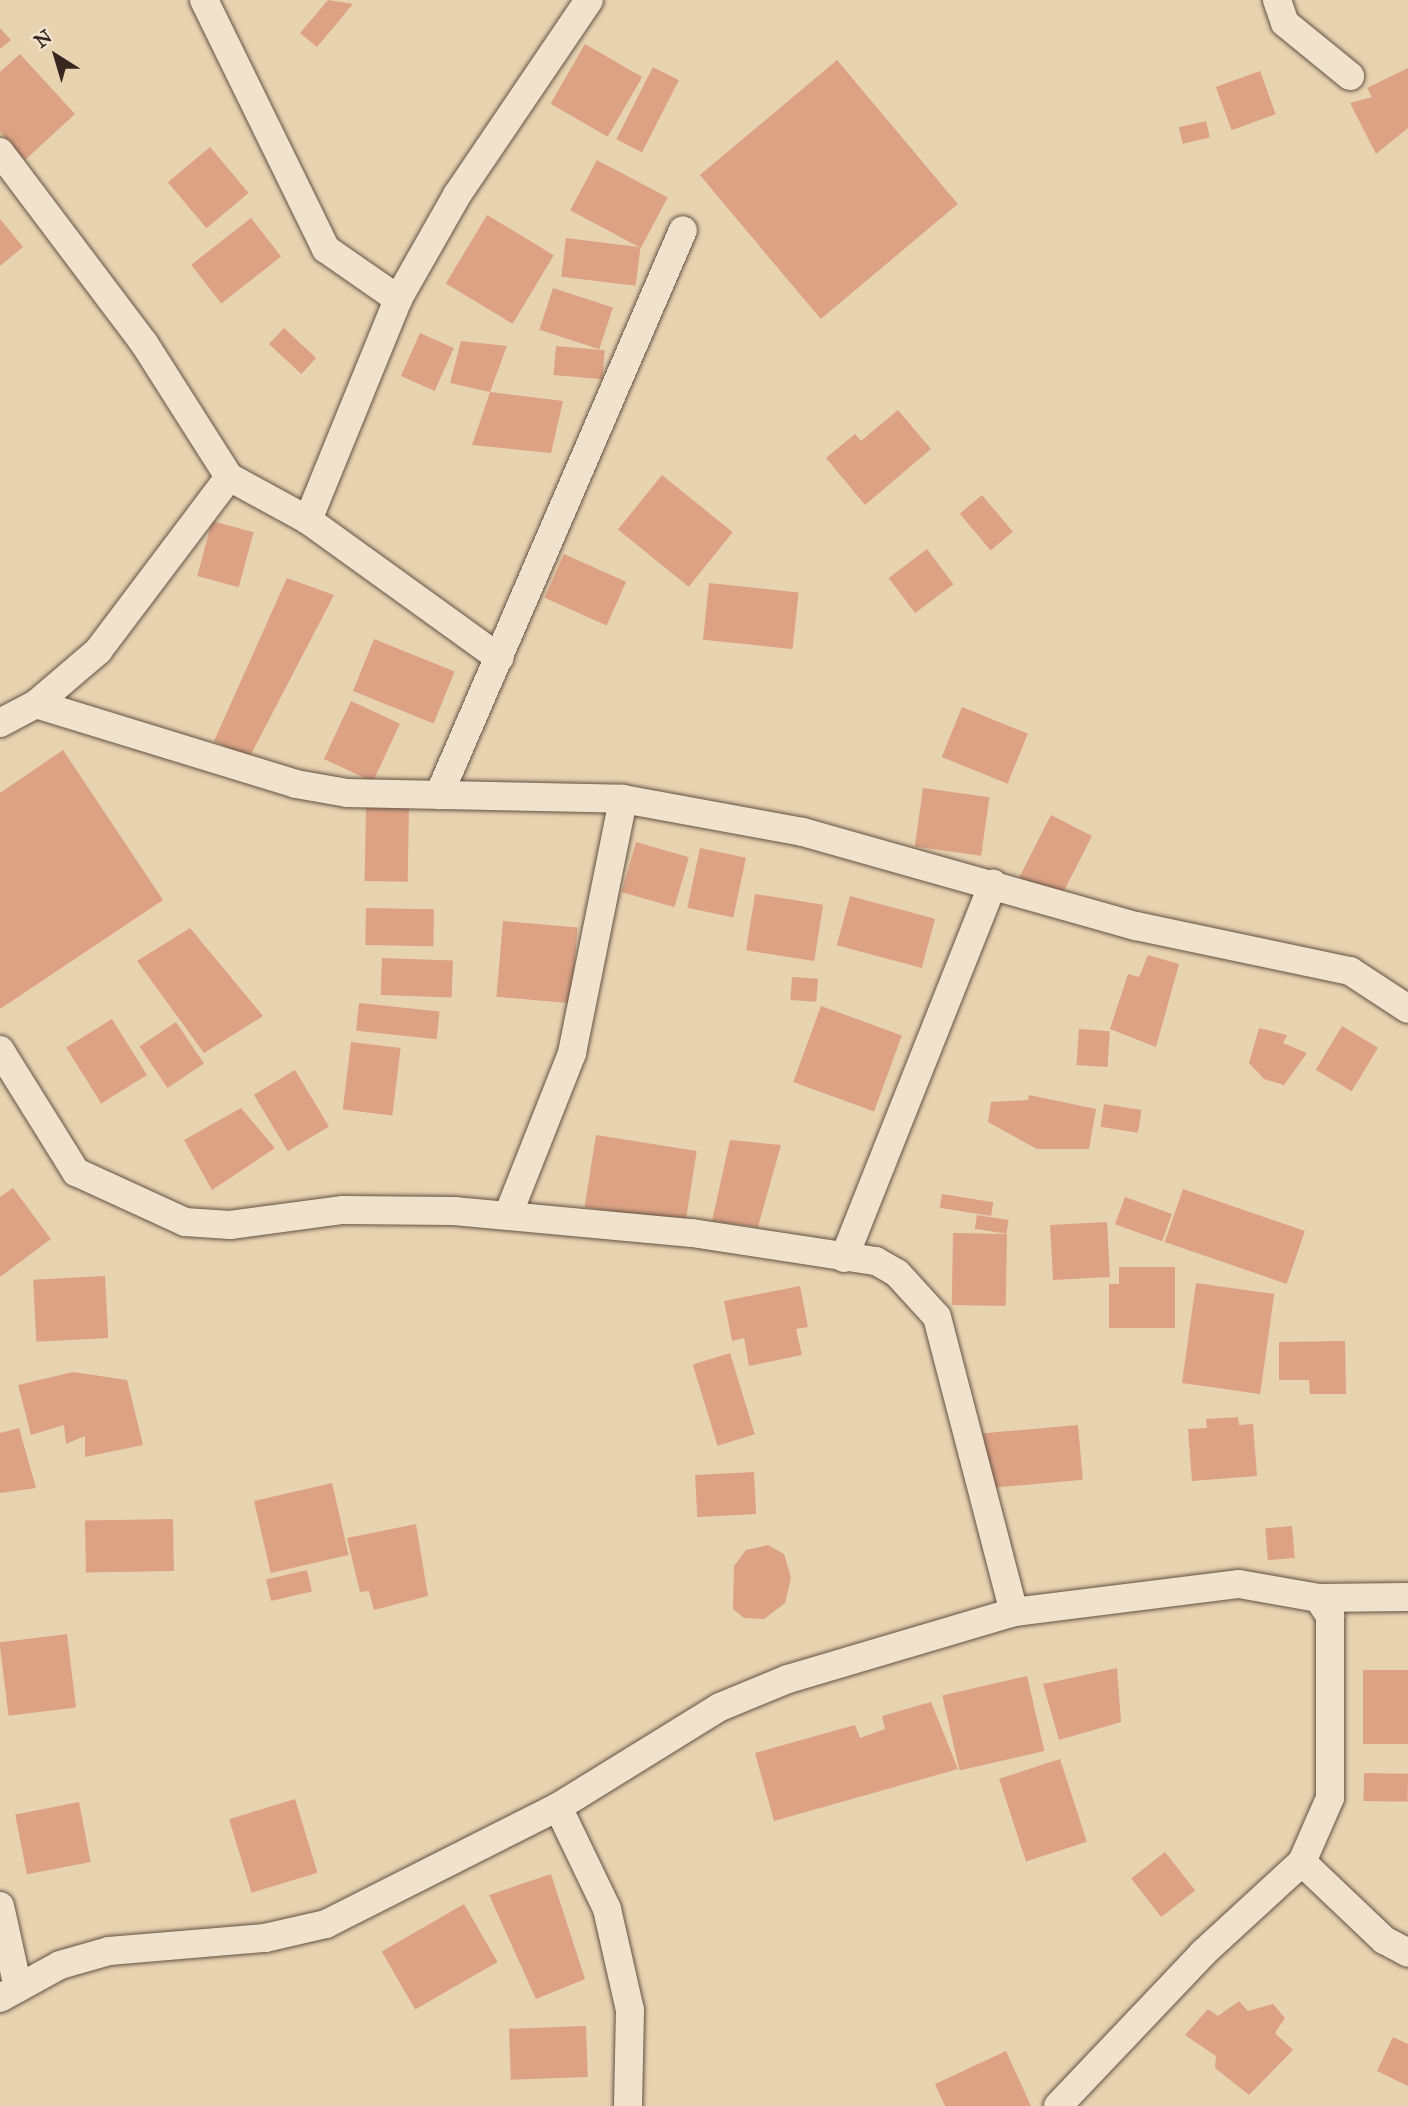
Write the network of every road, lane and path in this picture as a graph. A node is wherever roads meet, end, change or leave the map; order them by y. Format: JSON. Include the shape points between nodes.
{"nodes":[{"id":1,"x":204,"y":0,"type":"edge"},
{"id":2,"x":589,"y":0,"type":"edge"},
{"id":3,"x":1277,"y":0,"type":"edge"},
{"id":4,"x":1350,"y":76,"type":"dead end"},
{"id":5,"x":0,"y":152,"type":"edge"},
{"id":6,"x":683,"y":230,"type":"dead end"},
{"id":7,"x":398,"y":299,"type":"junction"},
{"id":8,"x":229,"y":477,"type":"junction"},
{"id":9,"x":308,"y":520,"type":"junction"},
{"id":10,"x":499,"y":658,"type":"junction"},
{"id":11,"x":36,"y":704,"type":"junction"},
{"id":12,"x":0,"y":723,"type":"edge"},
{"id":13,"x":439,"y":795,"type":"junction"},
{"id":14,"x":623,"y":799,"type":"junction"},
{"id":15,"x":993,"y":884,"type":"junction"},
{"id":16,"x":1408,"y":1009,"type":"edge"},
{"id":17,"x":0,"y":1050,"type":"edge"},
{"id":18,"x":508,"y":1215,"type":"junction"},
{"id":19,"x":844,"y":1258,"type":"junction"},
{"id":20,"x":1408,"y":1597,"type":"edge"},
{"id":21,"x":1318,"y":1598,"type":"junction"},
{"id":22,"x":1014,"y":1612,"type":"junction"},
{"id":23,"x":558,"y":1807,"type":"junction"},
{"id":24,"x":1302,"y":1862,"type":"junction"},
{"id":25,"x":0,"y":1906,"type":"edge"},
{"id":26,"x":1408,"y":1952,"type":"edge"},
{"id":27,"x":9,"y":1993,"type":"edge"},
{"id":28,"x":628,"y":2106,"type":"edge"},
{"id":29,"x":1058,"y":2106,"type":"edge"}],
"edges":[{"from":1,"to":7,"type":"street","via":[[326,249]]},
{"from":2,"to":7,"type":"street","via":[[457,195]]},
{"from":3,"to":4,"type":"street","via":[[1285,23]]},
{"from":5,"to":8,"type":"street","via":[[144,343]]},
{"from":6,"to":10,"type":"street"},
{"from":7,"to":9,"type":"street"},
{"from":8,"to":9,"type":"street"},
{"from":8,"to":11,"type":"street","via":[[98,651]]},
{"from":9,"to":10,"type":"street"},
{"from":10,"to":13,"type":"street"},
{"from":11,"to":12,"type":"street"},
{"from":11,"to":13,"type":"street","via":[[296,784],[347,793]]},
{"from":13,"to":14,"type":"street"},
{"from":14,"to":15,"type":"street","via":[[803,832]]},
{"from":14,"to":18,"type":"street","via":[[572,1053]]},
{"from":15,"to":16,"type":"street","via":[[1136,926],[1350,971]]},
{"from":15,"to":19,"type":"street"},
{"from":17,"to":18,"type":"street","via":[[76,1172],[185,1222],[230,1225],[343,1210]]},
{"from":18,"to":19,"type":"street","via":[[692,1233]]},
{"from":19,"to":22,"type":"street","via":[[876,1261],[897,1273],[937,1317]]},
{"from":20,"to":21,"type":"street"},
{"from":21,"to":22,"type":"street","via":[[1239,1584]]},
{"from":21,"to":24,"type":"street","via":[[1330,1616],[1330,1798]]},
{"from":22,"to":23,"type":"street","via":[[788,1679],[720,1707]]},
{"from":23,"to":27,"type":"street","via":[[326,1923],[265,1938],[109,1951],[60,1965]]},
{"from":23,"to":28,"type":"street","via":[[613,1934],[631,2010]]},
{"from":24,"to":26,"type":"street","via":[[1384,1940]]},
{"from":24,"to":29,"type":"street","via":[[1203,1953]]},
{"from":25,"to":27,"type":"street"}]}
